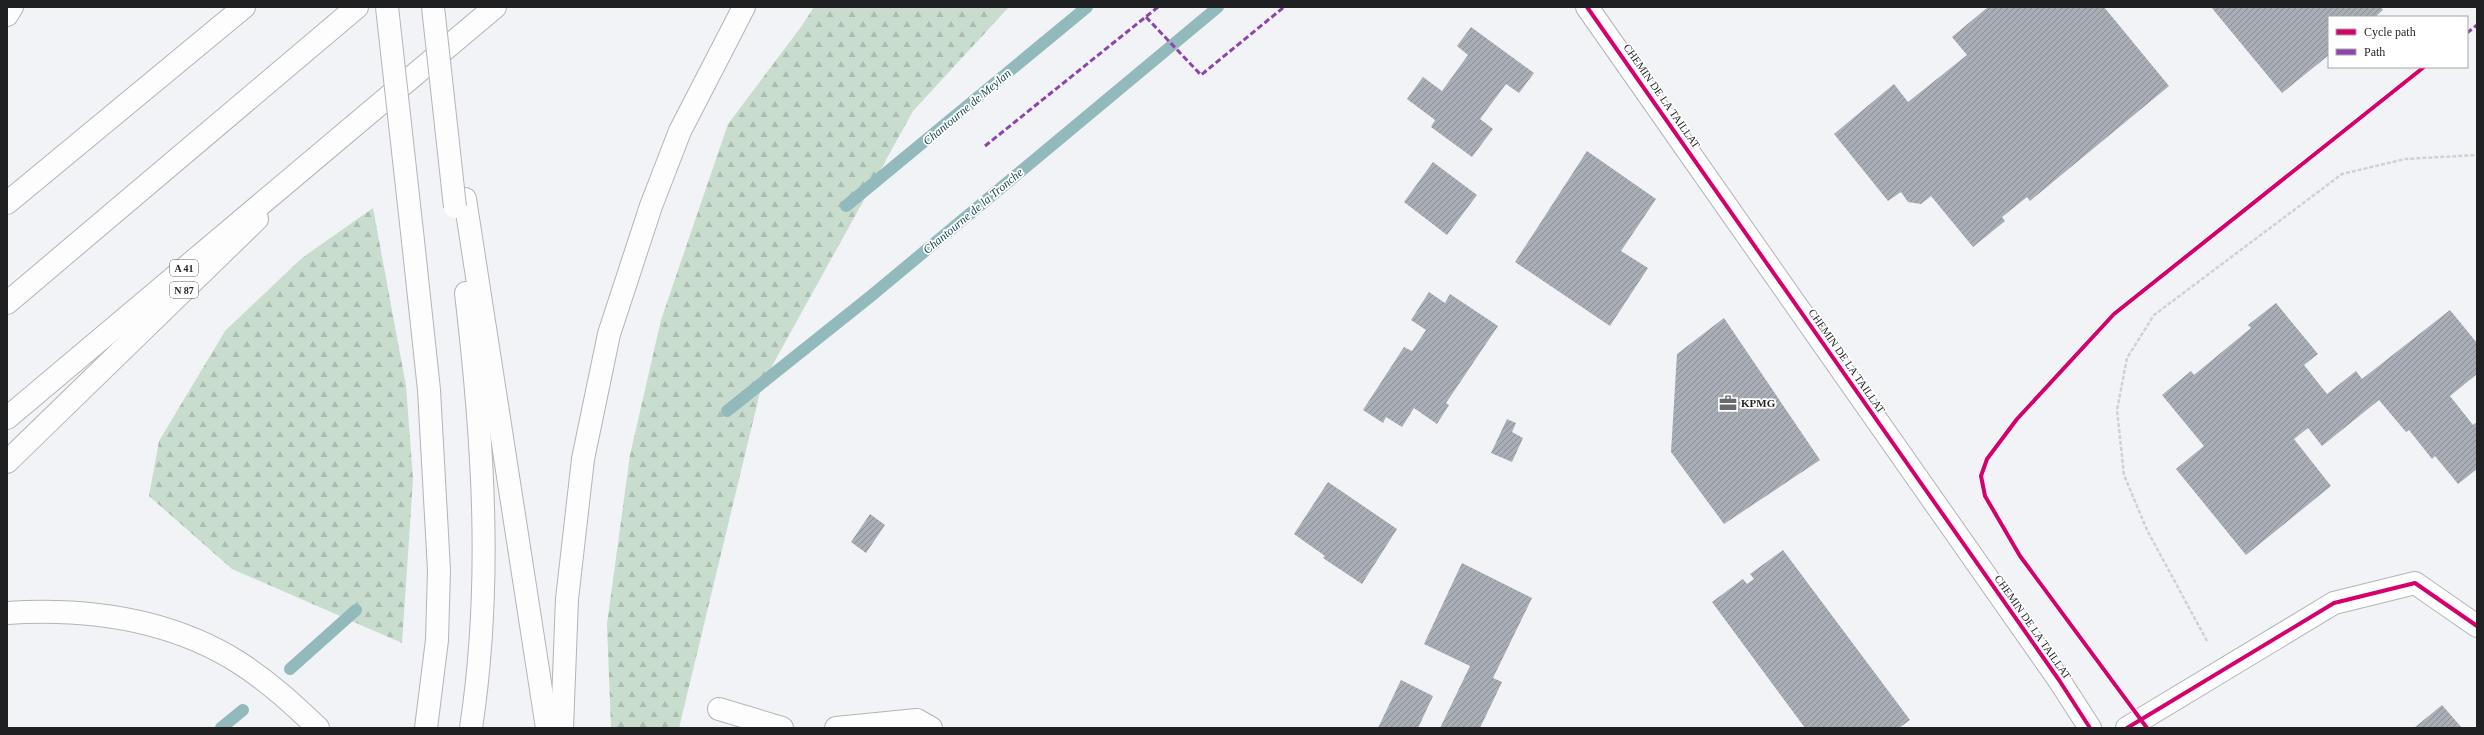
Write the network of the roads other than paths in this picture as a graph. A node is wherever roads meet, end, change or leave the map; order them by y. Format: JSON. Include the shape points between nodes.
{"nodes":[{"id":1,"x":12,"y":7,"type":"edge"},
{"id":2,"x":244,"y":7,"type":"edge"},
{"id":3,"x":357,"y":7,"type":"edge"},
{"id":4,"x":387,"y":7,"type":"edge"},
{"id":5,"x":433,"y":7,"type":"edge"},
{"id":6,"x":496,"y":7,"type":"edge"},
{"id":7,"x":744,"y":7,"type":"edge"},
{"id":8,"x":1587,"y":7,"type":"edge"},
{"id":9,"x":7,"y":15,"type":"edge"},
{"id":10,"x":361,"y":118,"type":"junction"},
{"id":11,"x":460,"y":203,"type":"junction"},
{"id":12,"x":7,"y":204,"type":"edge"},
{"id":13,"x":7,"y":302,"type":"edge"},
{"id":14,"x":7,"y":418,"type":"edge"},
{"id":15,"x":7,"y":462,"type":"edge"},
{"id":16,"x":7,"y":613,"type":"edge"},
{"id":17,"x":2477,"y":626,"type":"edge"},
{"id":18,"x":719,"y":710,"type":"dead end"},
{"id":19,"x":318,"y":728,"type":"edge"},
{"id":20,"x":426,"y":728,"type":"edge"},
{"id":21,"x":471,"y":728,"type":"edge"},
{"id":22,"x":548,"y":728,"type":"edge"},
{"id":23,"x":562,"y":728,"type":"edge"},
{"id":24,"x":782,"y":728,"type":"edge"},
{"id":25,"x":836,"y":728,"type":"edge"},
{"id":26,"x":931,"y":728,"type":"edge"},
{"id":27,"x":2090,"y":728,"type":"edge"},
{"id":28,"x":2127,"y":728,"type":"edge"}],
"edges":[{"from":1,"to":9,"type":"main road"},
{"from":2,"to":12,"type":"main road"},
{"from":3,"to":13,"type":"main road"},
{"from":4,"to":20,"type":"main road","bridge":true,"via":[[429,390],[439,570],[437,640]]},
{"from":5,"to":11,"type":"main road","bridge":true},
{"from":6,"to":10,"type":"main road","number":"A 41"},
{"from":7,"to":23,"type":"main road","via":[[680,131],[651,206],[610,334],[583,459],[567,599]]},
{"from":8,"to":27,"type":"main road","name":"CHEMIN DE LA TAILLAT","via":[[2050,667]]},
{"from":10,"to":14,"type":"main road","number":"A 41"},
{"from":10,"to":15,"type":"main road","number":"N 87"},
{"from":11,"to":21,"type":"main road","via":[[484,504],[485,579],[480,662]]},
{"from":11,"to":22,"type":"main road"},
{"from":16,"to":19,"type":"main road","via":[[77,612],[125,618],[174,632],[238,662],[291,702]]},
{"from":17,"to":28,"type":"main road","via":[[2415,583],[2334,603],[2224,672]]},
{"from":18,"to":24,"type":"main road"},
{"from":25,"to":26,"type":"main road","via":[[917,720]]}]}
